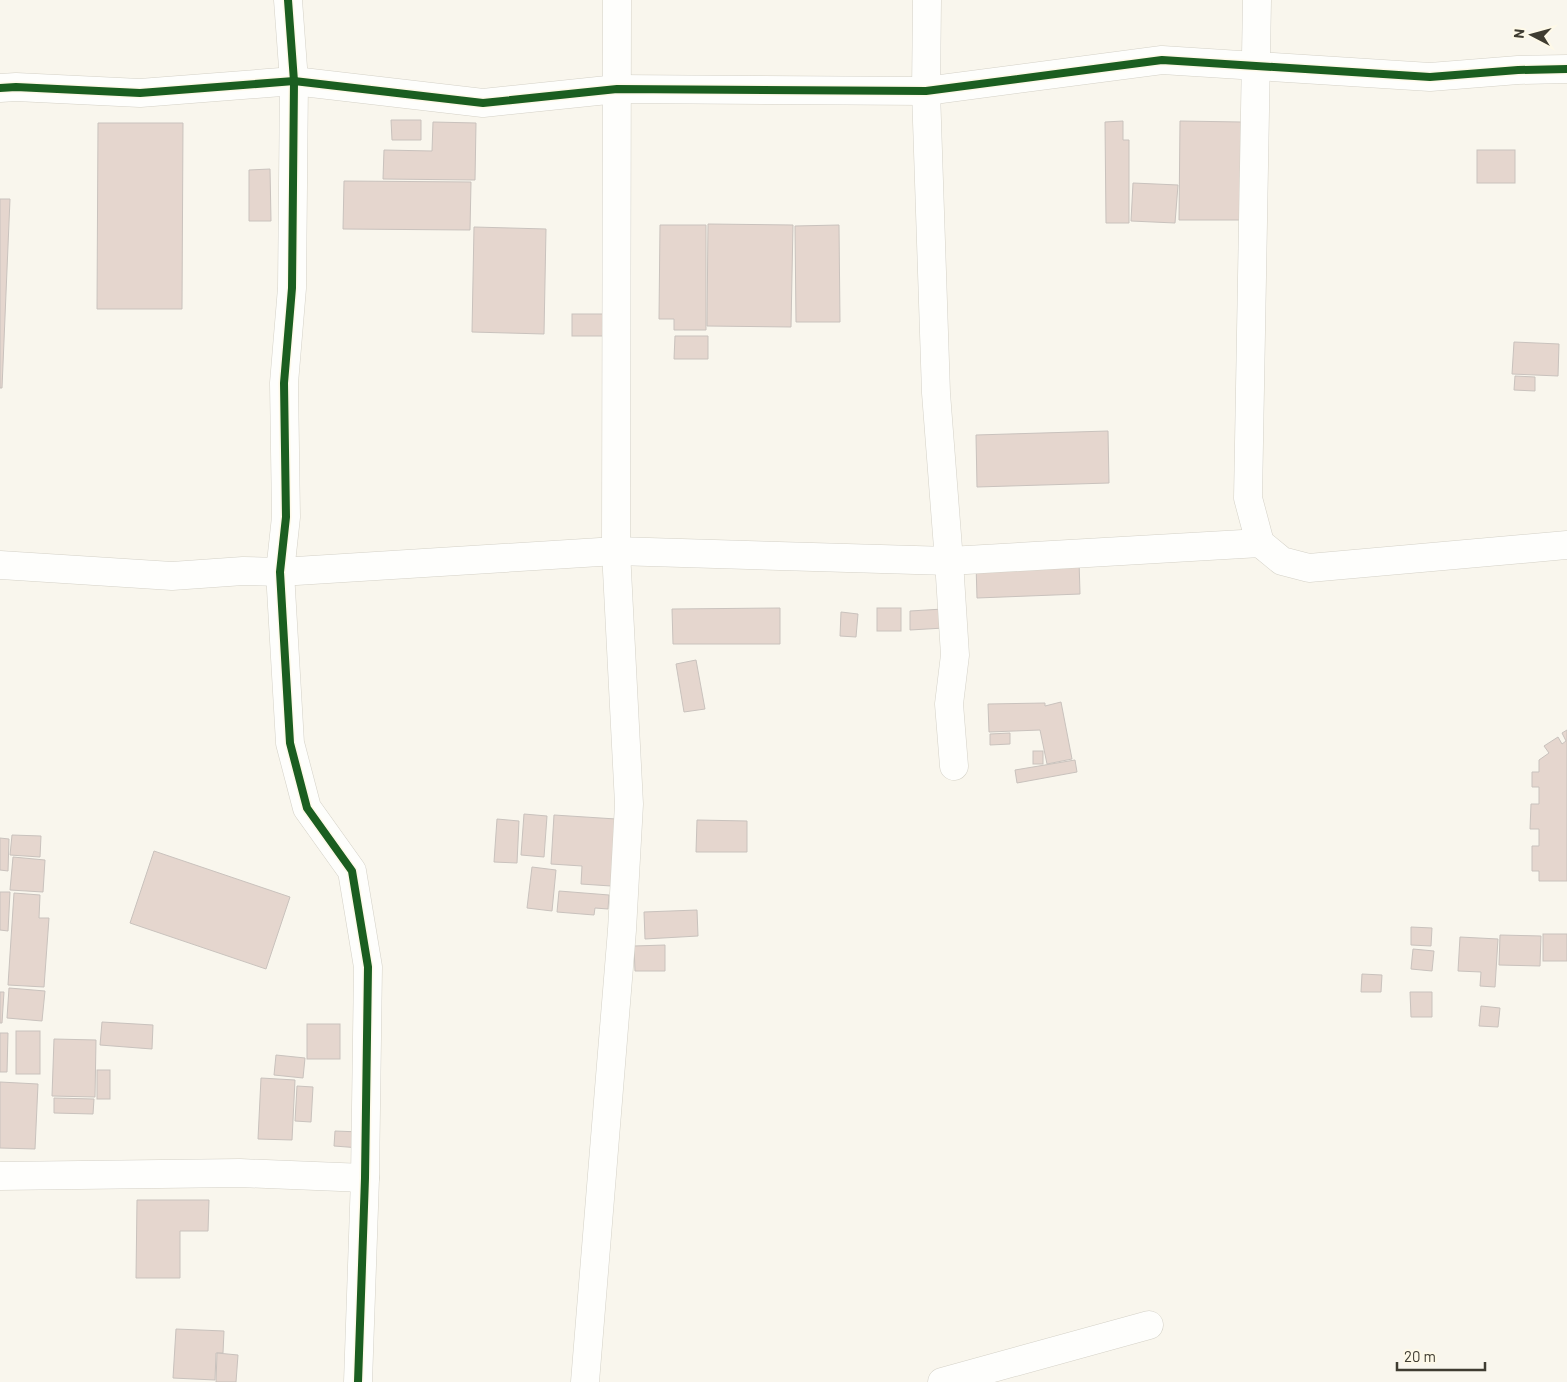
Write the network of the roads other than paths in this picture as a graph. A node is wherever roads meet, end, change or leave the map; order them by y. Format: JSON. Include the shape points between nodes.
{"nodes":[{"id":1,"x":288,"y":0,"type":"edge"},
{"id":2,"x":617,"y":0,"type":"edge"},
{"id":3,"x":927,"y":0,"type":"edge"},
{"id":4,"x":1257,"y":0,"type":"edge"},
{"id":5,"x":1257,"y":66,"type":"junction"},
{"id":6,"x":1567,"y":69,"type":"edge"},
{"id":7,"x":294,"y":81,"type":"junction"},
{"id":8,"x":0,"y":88,"type":"edge"},
{"id":9,"x":617,"y":89,"type":"junction"},
{"id":10,"x":926,"y":91,"type":"junction"},
{"id":11,"x":1260,"y":543,"type":"junction"},
{"id":12,"x":1567,"y":545,"type":"edge"},
{"id":13,"x":616,"y":551,"type":"junction"},
{"id":14,"x":949,"y":561,"type":"junction"},
{"id":15,"x":0,"y":564,"type":"edge"},
{"id":16,"x":280,"y":572,"type":"junction"},
{"id":17,"x":954,"y":766,"type":"dead end"},
{"id":18,"x":0,"y":1176,"type":"edge"},
{"id":19,"x":366,"y":1178,"type":"junction"},
{"id":20,"x":1149,"y":1326,"type":"dead end"},
{"id":21,"x":358,"y":1382,"type":"edge"},
{"id":22,"x":585,"y":1382,"type":"edge"},
{"id":23,"x":942,"y":1382,"type":"edge"}],
"edges":[{"from":1,"to":7,"type":"street"},
{"from":2,"to":9,"type":"street"},
{"from":3,"to":10,"type":"street"},
{"from":4,"to":5,"type":"street"},
{"from":5,"to":6,"type":"street","via":[[1430,77]]},
{"from":5,"to":10,"type":"street","via":[[1162,60]]},
{"from":5,"to":11,"type":"street","via":[[1248,498]]},
{"from":7,"to":8,"type":"street","via":[[140,93]]},
{"from":7,"to":9,"type":"street","via":[[483,103]]},
{"from":7,"to":16,"type":"street","via":[[292,288],[284,383],[286,517]]},
{"from":9,"to":10,"type":"street"},
{"from":9,"to":13,"type":"street"},
{"from":10,"to":14,"type":"street","via":[[936,393]]},
{"from":11,"to":12,"type":"street","via":[[1282,561],[1309,568]]},
{"from":11,"to":14,"type":"street"},
{"from":13,"to":14,"type":"street"},
{"from":13,"to":16,"type":"street"},
{"from":13,"to":22,"type":"street","via":[[629,804],[622,930]]},
{"from":14,"to":17,"type":"street","via":[[955,655],[949,704]]},
{"from":15,"to":16,"type":"street","via":[[172,576]]},
{"from":16,"to":19,"type":"street","via":[[290,742],[307,808],[352,871],[368,967]]},
{"from":18,"to":19,"type":"street","via":[[240,1172]]},
{"from":19,"to":21,"type":"street"},
{"from":20,"to":23,"type":"street"}]}
